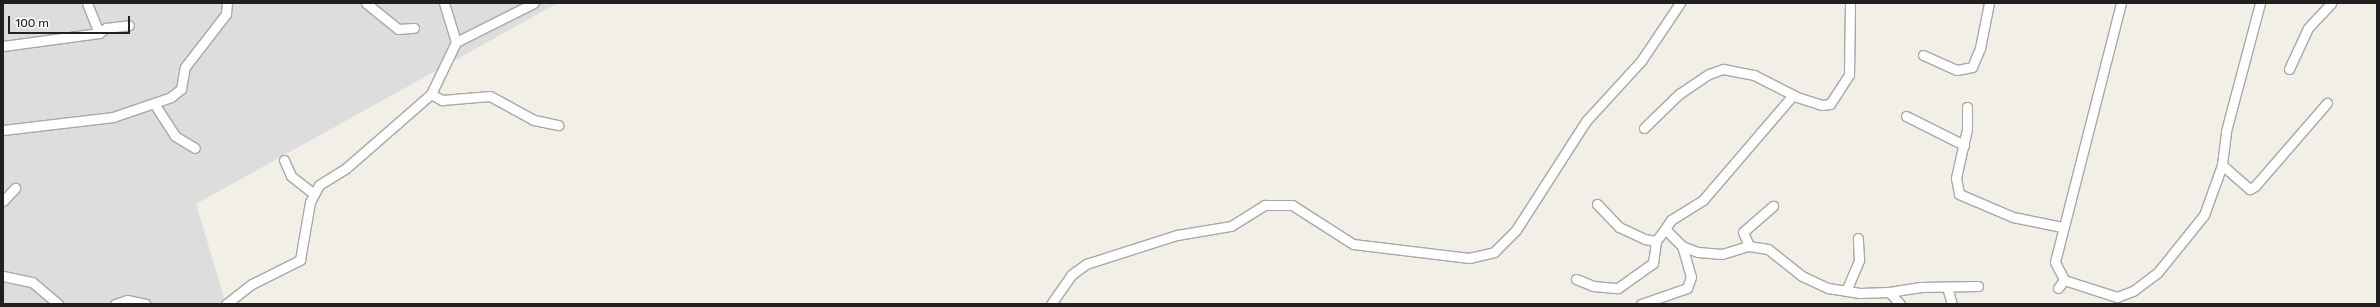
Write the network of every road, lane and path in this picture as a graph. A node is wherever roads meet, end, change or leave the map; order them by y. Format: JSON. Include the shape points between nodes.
{"nodes":[{"id":1,"x":87,"y":3,"type":"edge"},
{"id":2,"x":228,"y":3,"type":"edge"},
{"id":3,"x":366,"y":3,"type":"edge"},
{"id":4,"x":444,"y":3,"type":"edge"},
{"id":5,"x":534,"y":3,"type":"edge"},
{"id":6,"x":1680,"y":3,"type":"edge"},
{"id":7,"x":1988,"y":3,"type":"edge"},
{"id":8,"x":2121,"y":3,"type":"edge"},
{"id":9,"x":2260,"y":3,"type":"edge"},
{"id":10,"x":2331,"y":3,"type":"edge"},
{"id":11,"x":1852,"y":5,"type":"edge"},
{"id":12,"x":129,"y":25,"type":"dead end"},
{"id":13,"x":414,"y":28,"type":"dead end"},
{"id":14,"x":99,"y":33,"type":"junction"},
{"id":15,"x":456,"y":42,"type":"junction"},
{"id":16,"x":3,"y":46,"type":"edge"},
{"id":17,"x":1923,"y":55,"type":"dead end"},
{"id":18,"x":2289,"y":69,"type":"dead end"},
{"id":19,"x":431,"y":94,"type":"junction"},
{"id":20,"x":1793,"y":95,"type":"junction"},
{"id":21,"x":2327,"y":103,"type":"dead end"},
{"id":22,"x":155,"y":105,"type":"junction"},
{"id":23,"x":1967,"y":108,"type":"dead end"},
{"id":24,"x":1906,"y":116,"type":"dead end"},
{"id":25,"x":558,"y":125,"type":"dead end"},
{"id":26,"x":1644,"y":128,"type":"dead end"},
{"id":27,"x":3,"y":130,"type":"edge"},
{"id":28,"x":1964,"y":145,"type":"junction"},
{"id":29,"x":195,"y":148,"type":"dead end"},
{"id":30,"x":284,"y":160,"type":"dead end"},
{"id":31,"x":2222,"y":165,"type":"junction"},
{"id":32,"x":15,"y":188,"type":"dead end"},
{"id":33,"x":313,"y":193,"type":"junction"},
{"id":34,"x":3,"y":202,"type":"edge"},
{"id":35,"x":1597,"y":204,"type":"dead end"},
{"id":36,"x":1773,"y":206,"type":"dead end"},
{"id":37,"x":2062,"y":228,"type":"junction"},
{"id":38,"x":1665,"y":229,"type":"junction"},
{"id":39,"x":1858,"y":238,"type":"dead end"},
{"id":40,"x":1656,"y":241,"type":"junction"},
{"id":41,"x":1682,"y":246,"type":"junction"},
{"id":42,"x":1749,"y":246,"type":"junction"},
{"id":43,"x":3,"y":276,"type":"edge"},
{"id":44,"x":1576,"y":279,"type":"dead end"},
{"id":45,"x":2064,"y":280,"type":"junction"},
{"id":46,"x":1978,"y":286,"type":"dead end"},
{"id":47,"x":1947,"y":287,"type":"junction"},
{"id":48,"x":2058,"y":288,"type":"dead end"},
{"id":49,"x":1846,"y":291,"type":"junction"},
{"id":50,"x":1889,"y":292,"type":"junction"},
{"id":51,"x":58,"y":304,"type":"edge"},
{"id":52,"x":115,"y":304,"type":"edge"},
{"id":53,"x":146,"y":304,"type":"edge"},
{"id":54,"x":226,"y":304,"type":"edge"},
{"id":55,"x":1051,"y":304,"type":"edge"},
{"id":56,"x":1642,"y":304,"type":"edge"},
{"id":57,"x":1900,"y":304,"type":"edge"},
{"id":58,"x":1952,"y":304,"type":"edge"}],
"edges":[{"from":1,"to":14,"type":"street"},
{"from":2,"to":22,"type":"street","via":[[226,14],[186,67],[180,89]]},
{"from":3,"to":13,"type":"street","via":[[398,29]]},
{"from":4,"to":15,"type":"street"},
{"from":5,"to":15,"type":"street"},
{"from":6,"to":55,"type":"street","via":[[1640,61],[1586,121],[1516,230],[1494,252],[1469,258],[1352,244],[1292,205],[1265,205],[1231,226],[1177,235],[1086,264],[1071,275]]},
{"from":7,"to":17,"type":"street","via":[[1980,48],[1972,67],[1957,70]]},
{"from":8,"to":37,"type":"street","via":[[2084,156]]},
{"from":9,"to":31,"type":"street","via":[[2226,131]]},
{"from":10,"to":18,"type":"street","via":[[2308,28]]},
{"from":11,"to":20,"type":"street","via":[[1851,67],[1840,93],[1830,104],[1822,105]]},
{"from":12,"to":14,"type":"street","via":[[106,28]]},
{"from":14,"to":16,"type":"street"},
{"from":15,"to":19,"type":"street"},
{"from":19,"to":25,"type":"street","via":[[442,100],[490,96],[534,120]]},
{"from":19,"to":33,"type":"street","via":[[345,169],[319,184]]},
{"from":20,"to":26,"type":"street","via":[[1754,75],[1732,69],[1715,71],[1679,94]]},
{"from":20,"to":38,"type":"street","via":[[1703,200],[1671,220]]},
{"from":21,"to":31,"type":"street","via":[[2250,189]]},
{"from":22,"to":27,"type":"street","via":[[112,117]]},
{"from":22,"to":29,"type":"street","via":[[175,136]]},
{"from":23,"to":28,"type":"street"},
{"from":24,"to":28,"type":"street"},
{"from":28,"to":37,"type":"street","via":[[1956,178],[1959,194],[2013,217]]},
{"from":30,"to":33,"type":"street","via":[[291,176]]},
{"from":31,"to":45,"type":"street","via":[[2201,222],[2142,286],[2118,297]]},
{"from":32,"to":34,"type":"street"},
{"from":33,"to":54,"type":"street","via":[[302,235],[300,260],[252,284]]},
{"from":35,"to":40,"type":"street","via":[[1619,227]]},
{"from":36,"to":42,"type":"street","via":[[1743,232]]},
{"from":37,"to":45,"type":"street","via":[[2055,262]]},
{"from":38,"to":40,"type":"street"},
{"from":38,"to":41,"type":"street"},
{"from":39,"to":49,"type":"street","via":[[1859,260]]},
{"from":40,"to":44,"type":"street","via":[[1652,263],[1618,288],[1593,286]]},
{"from":41,"to":42,"type":"street","via":[[1698,252],[1722,254]]},
{"from":41,"to":56,"type":"street","via":[[1691,277],[1687,288]]},
{"from":42,"to":49,"type":"street","via":[[1768,249],[1802,276],[1828,288]]},
{"from":43,"to":51,"type":"street","via":[[32,282]]},
{"from":45,"to":48,"type":"street"},
{"from":46,"to":47,"type":"street"},
{"from":47,"to":50,"type":"street"},
{"from":47,"to":58,"type":"street"},
{"from":49,"to":50,"type":"street"},
{"from":50,"to":57,"type":"street"},
{"from":52,"to":53,"type":"street","via":[[127,300]]}]}
